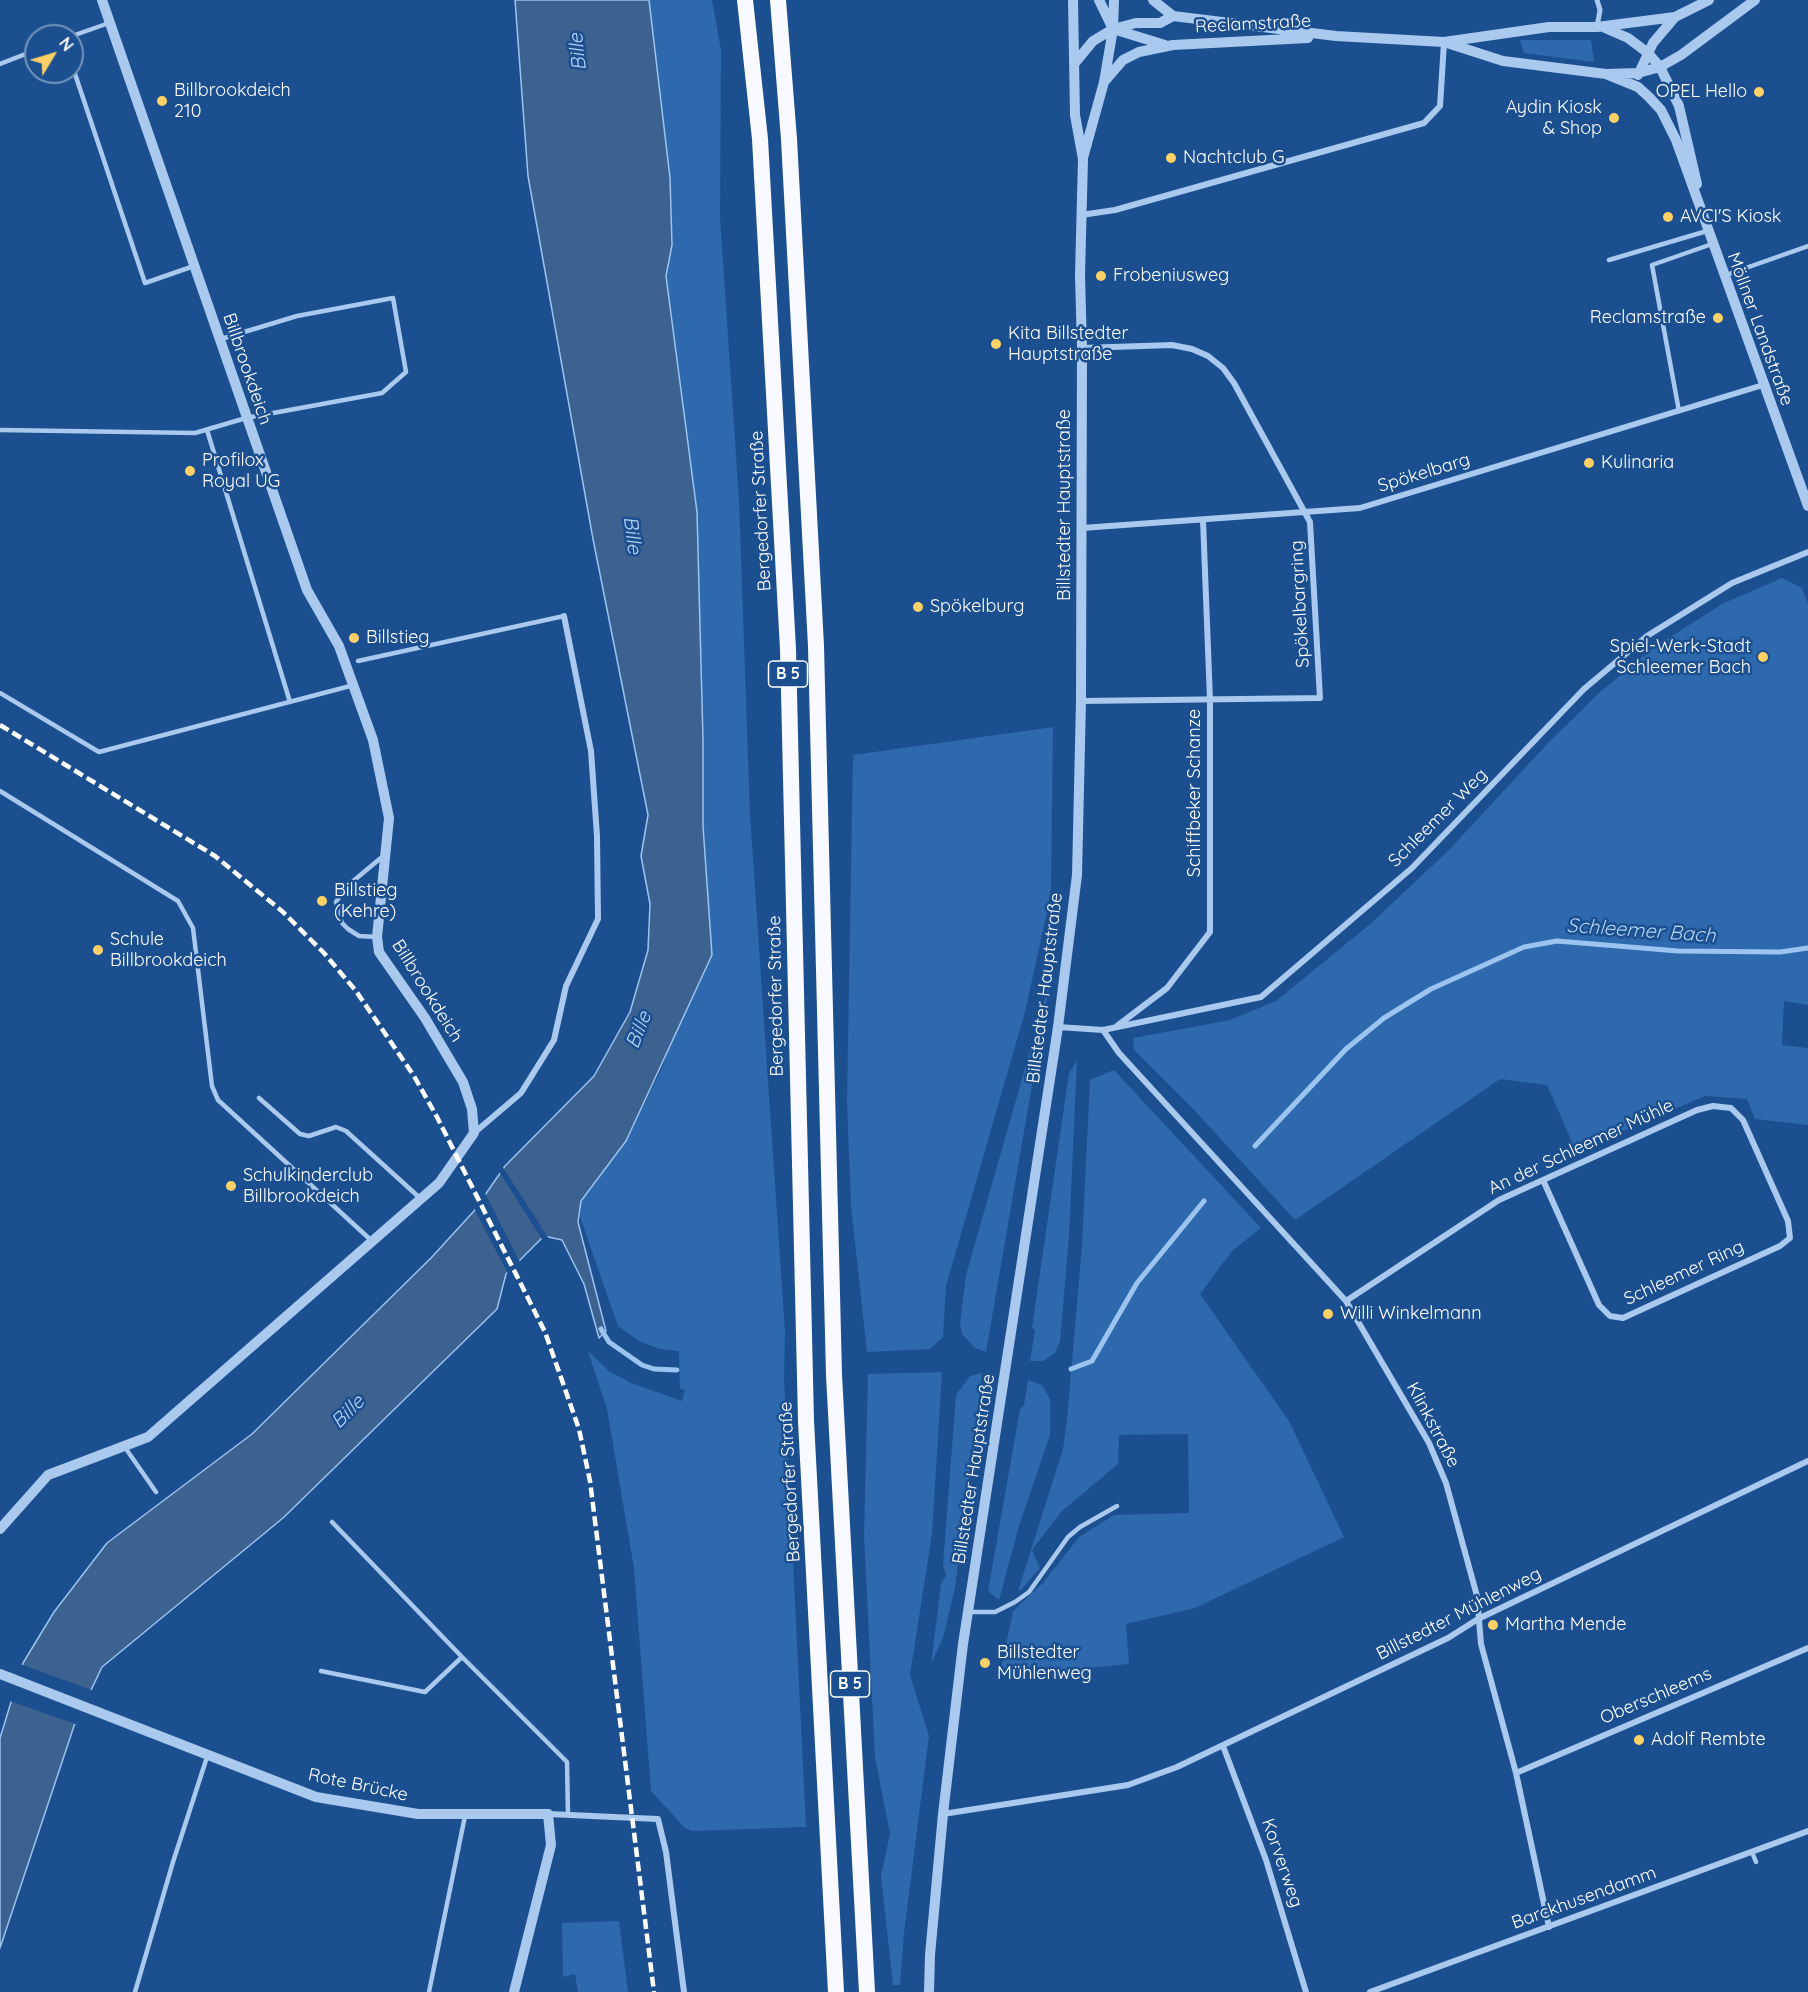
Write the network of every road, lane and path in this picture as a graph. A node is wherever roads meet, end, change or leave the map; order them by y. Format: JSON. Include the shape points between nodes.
{"nodes":[{"id":1,"x":102,"y":0,"type":"edge"},
{"id":2,"x":746,"y":0,"type":"edge"},
{"id":3,"x":778,"y":0,"type":"edge"},
{"id":4,"x":1073,"y":0,"type":"edge"},
{"id":5,"x":1099,"y":0,"type":"edge"},
{"id":6,"x":1114,"y":0,"type":"edge"},
{"id":7,"x":1153,"y":0,"type":"edge"},
{"id":8,"x":1597,"y":0,"type":"edge"},
{"id":9,"x":1709,"y":0,"type":"edge"},
{"id":10,"x":1755,"y":0,"type":"edge"},
{"id":11,"x":1173,"y":16,"type":"junction"},
{"id":12,"x":1675,"y":17,"type":"junction"},
{"id":13,"x":110,"y":23,"type":"junction"},
{"id":14,"x":1597,"y":27,"type":"junction"},
{"id":15,"x":1113,"y":29,"type":"junction"},
{"id":16,"x":84,"y":32,"type":"edge"},
{"id":17,"x":1336,"y":36,"type":"junction"},
{"id":18,"x":1444,"y":42,"type":"junction"},
{"id":19,"x":1173,"y":45,"type":"junction"},
{"id":20,"x":1648,"y":53,"type":"junction"},
{"id":21,"x":24,"y":55,"type":"edge"},
{"id":22,"x":1681,"y":56,"type":"junction"},
{"id":23,"x":0,"y":64,"type":"edge"},
{"id":24,"x":1074,"y":64,"type":"junction"},
{"id":25,"x":1660,"y":67,"type":"junction"},
{"id":26,"x":1638,"y":73,"type":"junction"},
{"id":27,"x":1606,"y":74,"type":"junction"},
{"id":28,"x":1104,"y":82,"type":"junction"},
{"id":29,"x":78,"y":84,"type":"edge"},
{"id":30,"x":1670,"y":84,"type":"junction"},
{"id":31,"x":1638,"y":87,"type":"junction"},
{"id":32,"x":1083,"y":159,"type":"junction"},
{"id":33,"x":1081,"y":215,"type":"junction"},
{"id":34,"x":1707,"y":231,"type":"junction"},
{"id":35,"x":1712,"y":244,"type":"junction"},
{"id":36,"x":1808,"y":246,"type":"edge"},
{"id":37,"x":1609,"y":260,"type":"dead end"},
{"id":38,"x":194,"y":266,"type":"junction"},
{"id":39,"x":1723,"y":276,"type":"junction"},
{"id":40,"x":219,"y":340,"type":"junction"},
{"id":41,"x":1082,"y":348,"type":"junction"},
{"id":42,"x":1763,"y":386,"type":"junction"},
{"id":43,"x":1679,"y":411,"type":"junction"},
{"id":44,"x":246,"y":418,"type":"junction"},
{"id":45,"x":0,"y":430,"type":"edge"},
{"id":46,"x":207,"y":430,"type":"junction"},
{"id":47,"x":1808,"y":506,"type":"edge"},
{"id":48,"x":1304,"y":513,"type":"junction"},
{"id":49,"x":1203,"y":520,"type":"junction"},
{"id":50,"x":1082,"y":528,"type":"junction"},
{"id":51,"x":1808,"y":552,"type":"edge"},
{"id":52,"x":564,"y":616,"type":"joint"},
{"id":53,"x":358,"y":661,"type":"dead end"},
{"id":54,"x":354,"y":685,"type":"junction"},
{"id":55,"x":0,"y":693,"type":"edge"},
{"id":56,"x":1210,"y":700,"type":"junction"},
{"id":57,"x":1081,"y":701,"type":"junction"},
{"id":58,"x":290,"y":702,"type":"junction"},
{"id":59,"x":0,"y":791,"type":"edge"},
{"id":60,"x":386,"y":854,"type":"junction"},
{"id":61,"x":377,"y":937,"type":"junction"},
{"id":62,"x":1116,"y":1026,"type":"junction"},
{"id":63,"x":1058,"y":1027,"type":"junction"},
{"id":64,"x":1103,"y":1030,"type":"junction"},
{"id":65,"x":259,"y":1098,"type":"dead end"},
{"id":66,"x":1743,"y":1120,"type":"joint"},
{"id":67,"x":474,"y":1133,"type":"junction"},
{"id":68,"x":1543,"y":1180,"type":"junction"},
{"id":69,"x":421,"y":1199,"type":"junction"},
{"id":70,"x":373,"y":1242,"type":"junction"},
{"id":71,"x":1346,"y":1301,"type":"junction"},
{"id":72,"x":124,"y":1446,"type":"junction"},
{"id":73,"x":1808,"y":1461,"type":"edge"},
{"id":74,"x":156,"y":1492,"type":"dead end"},
{"id":75,"x":1117,"y":1506,"type":"dead end"},
{"id":76,"x":332,"y":1522,"type":"dead end"},
{"id":77,"x":0,"y":1528,"type":"edge"},
{"id":78,"x":968,"y":1612,"type":"junction"},
{"id":79,"x":1478,"y":1618,"type":"junction"},
{"id":80,"x":1808,"y":1648,"type":"edge"},
{"id":81,"x":462,"y":1658,"type":"junction"},
{"id":82,"x":321,"y":1671,"type":"dead end"},
{"id":83,"x":0,"y":1674,"type":"edge"},
{"id":84,"x":1223,"y":1746,"type":"junction"},
{"id":85,"x":208,"y":1754,"type":"junction"},
{"id":86,"x":1516,"y":1773,"type":"junction"},
{"id":87,"x":466,"y":1814,"type":"junction"},
{"id":88,"x":548,"y":1814,"type":"junction"},
{"id":89,"x":943,"y":1814,"type":"junction"},
{"id":90,"x":568,"y":1815,"type":"junction"},
{"id":91,"x":1808,"y":1831,"type":"edge"},
{"id":92,"x":1752,"y":1852,"type":"junction"},
{"id":93,"x":1756,"y":1862,"type":"dead end"},
{"id":94,"x":1549,"y":1927,"type":"junction"},
{"id":95,"x":135,"y":1992,"type":"edge"},
{"id":96,"x":429,"y":1992,"type":"edge"},
{"id":97,"x":514,"y":1992,"type":"edge"},
{"id":98,"x":684,"y":1992,"type":"edge"},
{"id":99,"x":836,"y":1992,"type":"edge"},
{"id":100,"x":867,"y":1992,"type":"edge"},
{"id":101,"x":929,"y":1992,"type":"edge"},
{"id":102,"x":1306,"y":1992,"type":"edge"},
{"id":103,"x":1370,"y":1992,"type":"edge"}],
"edges":[{"from":1,"to":13,"type":"street","name":"Billbrookdeich"},
{"from":2,"to":99,"type":"highway","name":"Bergedorfer Straße","number":"B 5","via":[[760,139],[788,649],[806,1421]]},
{"from":3,"to":100,"type":"highway","number":"B 5","via":[[790,151],[816,646],[834,1375]]},
{"from":4,"to":24,"type":"street","name":"Billstedter Hauptstraße"},
{"from":5,"to":15,"type":"street"},
{"from":6,"to":15,"type":"street","name":"Billstedter Hauptstraße"},
{"from":7,"to":11,"type":"street","name":"Reclamstraße"},
{"from":8,"to":14,"type":"street"},
{"from":9,"to":12,"type":"street","name":"Reclamstraße"},
{"from":10,"to":22,"type":"street","name":"Reclamstraße"},
{"from":11,"to":15,"type":"street","name":"Reclamstraße","via":[[1160,23],[1136,23]]},
{"from":11,"to":17,"type":"street","name":"Reclamstraße"},
{"from":12,"to":14,"type":"street","name":"Reclamstraße"},
{"from":12,"to":20,"type":"street"},
{"from":13,"to":16,"type":"lane"},
{"from":13,"to":38,"type":"street","name":"Billbrookdeich"},
{"from":14,"to":18,"type":"street","name":"Reclamstraße","via":[[1549,27]]},
{"from":14,"to":20,"type":"street","name":"Möllner Landstraße","via":[[1617,32]]},
{"from":15,"to":19,"type":"street","name":"Reclamstraße"},
{"from":15,"to":24,"type":"street","name":"Reclamstraße","via":[[1093,41]]},
{"from":15,"to":28,"type":"street","name":"Billstedter Hauptstraße"},
{"from":17,"to":18,"type":"street","name":"Reclamstraße"},
{"from":17,"to":19,"type":"street","name":"Reclamstraße"},
{"from":18,"to":27,"type":"street","name":"Reclamstraße","via":[[1503,61]]},
{"from":18,"to":33,"type":"street","via":[[1440,106],[1424,123],[1115,210]]},
{"from":19,"to":28,"type":"street","name":"Reclamstraße","via":[[1123,60]]},
{"from":20,"to":25,"type":"street","name":"Möllner Landstraße"},
{"from":20,"to":26,"type":"street"},
{"from":21,"to":23,"type":"lane"},
{"from":22,"to":25,"type":"street","name":"Reclamstraße"},
{"from":22,"to":30,"type":"street","via":[[1670,70]]},
{"from":24,"to":32,"type":"street","name":"Billstedter Hauptstraße","via":[[1075,115]]},
{"from":25,"to":26,"type":"street","name":"Reclamstraße"},
{"from":25,"to":30,"type":"street","name":"Möllner Landstraße"},
{"from":26,"to":27,"type":"street","name":"Reclamstraße"},
{"from":26,"to":31,"type":"street"},
{"from":27,"to":31,"type":"street"},
{"from":28,"to":32,"type":"street","name":"Billstedter Hauptstraße"},
{"from":29,"to":38,"type":"lane","via":[[145,283]]},
{"from":30,"to":34,"type":"street","name":"Möllner Landstraße","via":[[1686,133]]},
{"from":31,"to":34,"type":"street","name":"Möllner Landstraße","via":[[1660,110],[1676,140]]},
{"from":32,"to":33,"type":"street","name":"Billstedter Hauptstraße"},
{"from":33,"to":41,"type":"street","name":"Billstedter Hauptstraße"},
{"from":34,"to":35,"type":"street","name":"Möllner Landstraße"},
{"from":34,"to":37,"type":"lane"},
{"from":35,"to":39,"type":"street","name":"Möllner Landstraße"},
{"from":35,"to":43,"type":"lane","via":[[1652,266]]},
{"from":36,"to":39,"type":"lane"},
{"from":38,"to":40,"type":"street","name":"Billbrookdeich"},
{"from":39,"to":42,"type":"street","name":"Möllner Landstraße"},
{"from":40,"to":44,"type":"street","name":"Billbrookdeich"},
{"from":40,"to":44,"type":"lane","via":[[297,316],[393,298],[406,372],[382,393]]},
{"from":41,"to":48,"type":"street","name":"Spökelbargring","via":[[1172,345],[1208,356],[1234,383]]},
{"from":41,"to":50,"type":"street","name":"Billstedter Hauptstraße"},
{"from":42,"to":43,"type":"street","name":"Spökelbarg"},
{"from":42,"to":47,"type":"street","name":"Möllner Landstraße"},
{"from":43,"to":48,"type":"street","name":"Spökelbarg","via":[[1360,508]]},
{"from":44,"to":46,"type":"lane"},
{"from":44,"to":54,"type":"street","name":"Billbrookdeich","via":[[307,590],[339,646]]},
{"from":45,"to":46,"type":"lane"},
{"from":46,"to":58,"type":"lane"},
{"from":48,"to":49,"type":"street","name":"Spökelbarg"},
{"from":48,"to":56,"type":"street","name":"Spökelbargring","via":[[1310,522],[1320,698]]},
{"from":49,"to":50,"type":"street","name":"Spökelbarg"},
{"from":49,"to":56,"type":"street","name":"Schiffbeker Schanze"},
{"from":50,"to":57,"type":"street","name":"Billstedter Hauptstraße"},
{"from":51,"to":62,"type":"street","name":"Schleemer Weg","via":[[1732,583],[1647,636],[1584,689],[1412,868],[1261,997]]},
{"from":52,"to":53,"type":"lane"},
{"from":52,"to":67,"type":"street","via":[[591,751],[598,919],[566,986],[554,1040],[521,1092]]},
{"from":54,"to":58,"type":"lane"},
{"from":54,"to":60,"type":"street","name":"Billbrookdeich","via":[[373,740],[389,818]]},
{"from":55,"to":58,"type":"lane","via":[[99,752]]},
{"from":56,"to":57,"type":"street","name":"Spökelbargring"},
{"from":56,"to":62,"type":"street","name":"Schiffbeker Schanze","via":[[1210,932],[1167,988]]},
{"from":57,"to":63,"type":"street","name":"Billstedter Hauptstraße","via":[[1077,875]]},
{"from":59,"to":70,"type":"lane","via":[[178,901],[193,928],[212,1086],[218,1100]]},
{"from":60,"to":61,"type":"street","name":"Billbrookdeich"},
{"from":60,"to":61,"type":"lane","via":[[346,887],[336,902],[342,923],[348,929],[359,936]]},
{"from":61,"to":67,"type":"street","name":"Billbrookdeich","via":[[383,958],[463,1082],[472,1109]]},
{"from":62,"to":64,"type":"street","name":"Schleemer Weg"},
{"from":63,"to":64,"type":"street","name":"Schleemer Weg"},
{"from":63,"to":78,"type":"street","name":"Billstedter Hauptstraße"},
{"from":64,"to":71,"type":"street","name":"Klinkstraße","via":[[1119,1053]]},
{"from":65,"to":69,"type":"lane","via":[[300,1134],[309,1136],[336,1127],[346,1131]]},
{"from":66,"to":68,"type":"street","name":"An der Schleemer Mühle","via":[[1724,1106],[1697,1110]]},
{"from":66,"to":68,"type":"street","name":"Schleemer Ring","via":[[1788,1221],[1790,1238],[1623,1318],[1610,1316],[1599,1305]]},
{"from":67,"to":69,"type":"street","via":[[440,1183]]},
{"from":68,"to":71,"type":"street","name":"An der Schleemer Mühle","via":[[1499,1200]]},
{"from":69,"to":70,"type":"street"},
{"from":70,"to":72,"type":"street","via":[[148,1437]]},
{"from":71,"to":79,"type":"street","name":"Klinkstraße","via":[[1429,1443],[1446,1483],[1477,1596]]},
{"from":72,"to":74,"type":"lane"},
{"from":72,"to":77,"type":"street","via":[[48,1476]]},
{"from":73,"to":79,"type":"street","name":"Billstedter Mühlenweg"},
{"from":75,"to":78,"type":"lane","via":[[1074,1532],[1029,1592],[1016,1602],[995,1612]]},
{"from":76,"to":81,"type":"lane"},
{"from":78,"to":89,"type":"street","name":"Billstedter Hauptstraße"},
{"from":79,"to":84,"type":"street","name":"Billstedter Mühlenweg","via":[[1448,1638]]},
{"from":79,"to":86,"type":"street","name":"Klinkstraße","via":[[1481,1644]]},
{"from":80,"to":86,"type":"street","name":"Oberschleems"},
{"from":81,"to":82,"type":"lane","via":[[425,1692]]},
{"from":81,"to":90,"type":"lane","via":[[567,1762]]},
{"from":83,"to":85,"type":"street","name":"Rote Brücke"},
{"from":84,"to":89,"type":"street","name":"Billstedter Mühlenweg","via":[[1128,1785]]},
{"from":84,"to":102,"type":"street","name":"Korverweg","via":[[1266,1860]]},
{"from":85,"to":87,"type":"street","name":"Rote Brücke","via":[[316,1797],[418,1814]]},
{"from":85,"to":95,"type":"lane"},
{"from":86,"to":94,"type":"street","name":"Klinkstraße"},
{"from":87,"to":88,"type":"street","name":"Rote Brücke"},
{"from":87,"to":96,"type":"lane"},
{"from":88,"to":90,"type":"street","name":"Rote Brücke"},
{"from":88,"to":97,"type":"street","via":[[551,1845]]},
{"from":89,"to":101,"type":"street","name":"Billstedter Hauptstraße"},
{"from":90,"to":98,"type":"street","name":"Rote Brücke","via":[[658,1819],[666,1852]]},
{"from":91,"to":92,"type":"street","name":"Barckhusendamm"},
{"from":92,"to":93,"type":"lane"},
{"from":92,"to":94,"type":"street","name":"Barckhusendamm"},
{"from":94,"to":103,"type":"street","name":"Barckhusendamm"}]}
